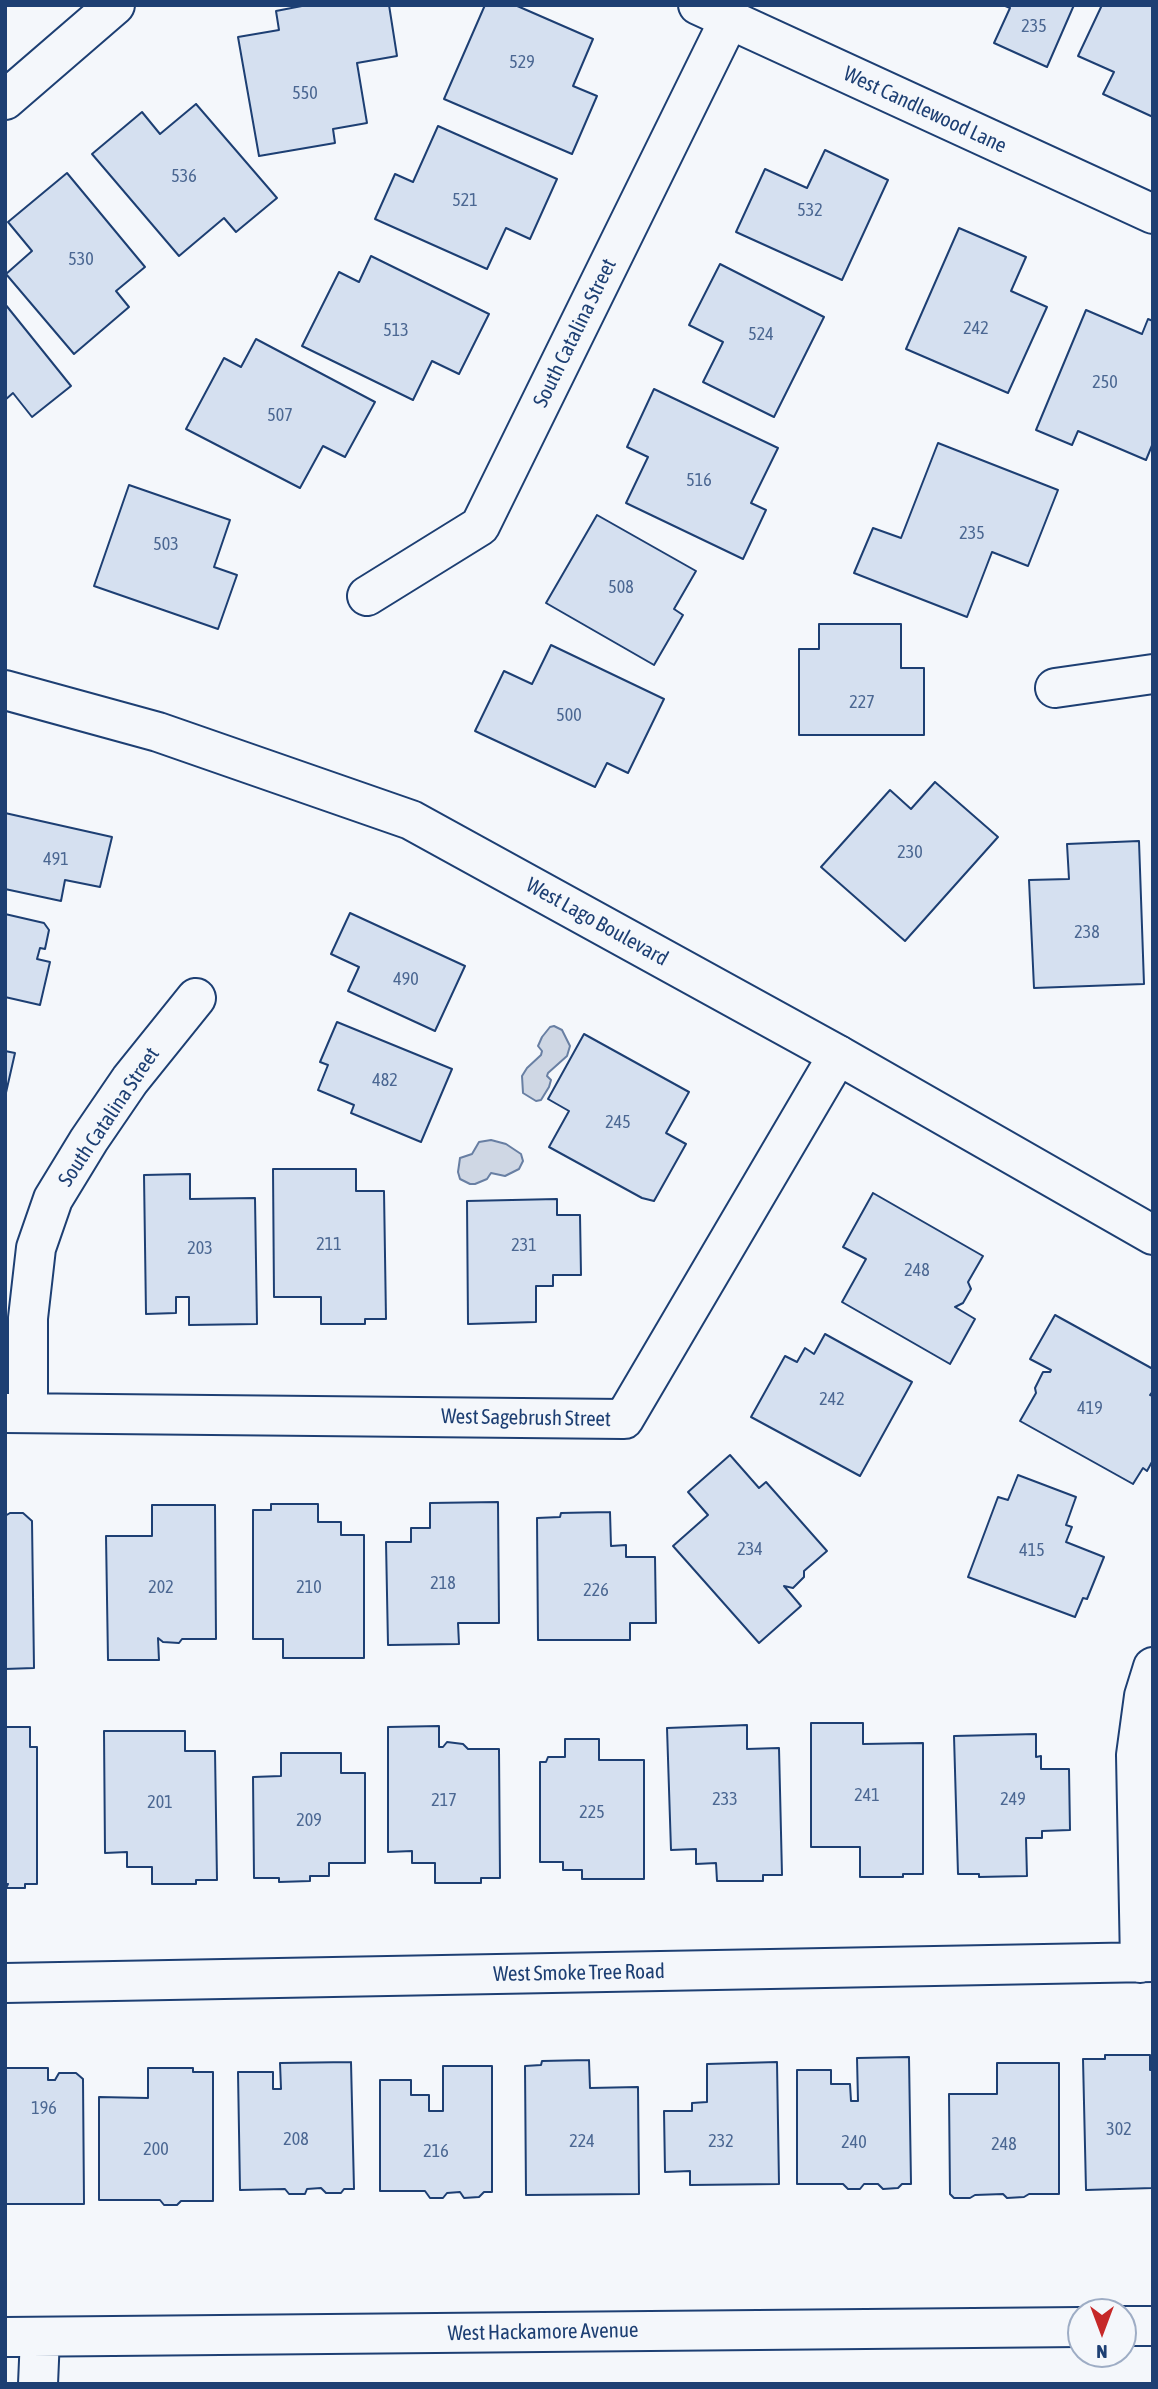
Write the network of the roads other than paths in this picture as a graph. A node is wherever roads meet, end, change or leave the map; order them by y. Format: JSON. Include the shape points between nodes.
{"nodes":[{"id":1,"x":115,"y":5,"type":"edge"},
{"id":2,"x":714,"y":13,"type":"edge"},
{"id":3,"x":5,"y":100,"type":"edge"},
{"id":4,"x":1153,"y":214,"type":"edge"},
{"id":5,"x":367,"y":596,"type":"dead end"},
{"id":6,"x":1153,"y":674,"type":"edge"},
{"id":7,"x":1055,"y":688,"type":"dead end"},
{"id":8,"x":5,"y":690,"type":"edge"},
{"id":9,"x":196,"y":998,"type":"dead end"},
{"id":10,"x":838,"y":1055,"type":"junction"},
{"id":11,"x":1153,"y":1235,"type":"edge"},
{"id":12,"x":17,"y":1413,"type":"edge"},
{"id":13,"x":1153,"y":1667,"type":"edge"},
{"id":14,"x":1146,"y":1962,"type":"edge"},
{"id":15,"x":5,"y":1983,"type":"edge"},
{"id":16,"x":1067,"y":2327,"type":"edge"},
{"id":17,"x":22,"y":2337,"type":"edge"},
{"id":18,"x":38,"y":2384,"type":"edge"}],
"edges":[{"from":1,"to":3,"type":"street"},
{"from":2,"to":4,"type":"street","name":"West Candlewood Lane"},
{"from":2,"to":5,"type":"street","name":"South Catalina Street","via":[[480,526]]},
{"from":6,"to":7,"type":"street"},
{"from":8,"to":10,"type":"street","name":"West Lago Boulevard","via":[[158,732],[411,820]]},
{"from":9,"to":12,"type":"street","name":"South Catalina Street","via":[[130,1080],[53,1199],[36,1248]]},
{"from":10,"to":11,"type":"street","name":"West Lago Boulevard"},
{"from":10,"to":12,"type":"street","name":"West Sagebrush Street","via":[[624,1419]]},
{"from":13,"to":14,"type":"street","via":[[1136,1755]]},
{"from":14,"to":15,"type":"street","name":"West Smoke Tree Road"},
{"from":16,"to":17,"type":"street","name":"West Hackamore Avenue"},
{"from":17,"to":18,"type":"street"}]}
